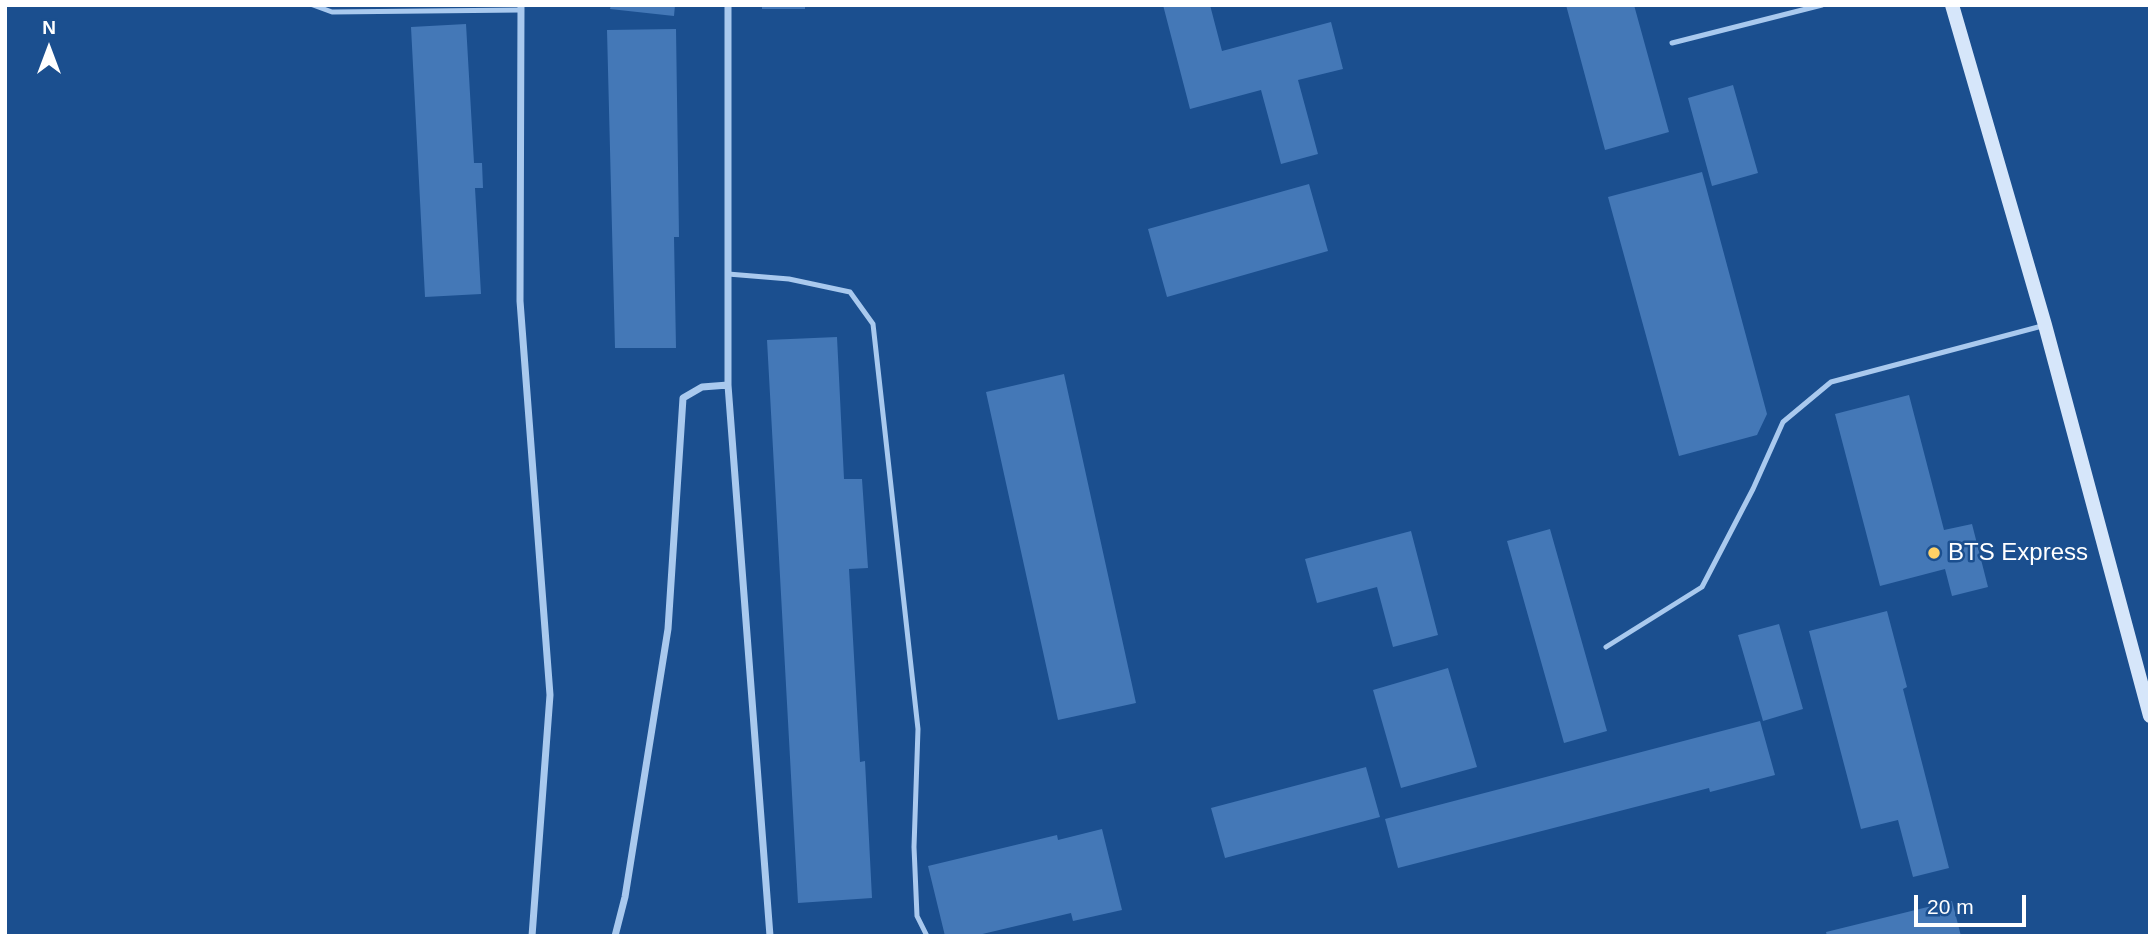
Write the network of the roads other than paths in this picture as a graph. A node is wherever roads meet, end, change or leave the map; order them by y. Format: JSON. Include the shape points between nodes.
{"nodes":[{"id":1,"x":313,"y":5,"type":"edge"},
{"id":2,"x":728,"y":5,"type":"edge"},
{"id":3,"x":1822,"y":5,"type":"edge"},
{"id":4,"x":1952,"y":5,"type":"edge"},
{"id":5,"x":520,"y":8,"type":"edge"},
{"id":6,"x":1672,"y":43,"type":"dead end"},
{"id":7,"x":728,"y":274,"type":"junction"},
{"id":8,"x":2045,"y":325,"type":"junction"},
{"id":9,"x":728,"y":385,"type":"junction"},
{"id":10,"x":1606,"y":646,"type":"dead end"},
{"id":11,"x":2150,"y":716,"type":"edge"},
{"id":12,"x":532,"y":936,"type":"edge"},
{"id":13,"x":615,"y":936,"type":"edge"},
{"id":14,"x":770,"y":936,"type":"edge"},
{"id":15,"x":927,"y":936,"type":"edge"}],
"edges":[{"from":1,"to":5,"type":"lane","via":[[332,12]]},
{"from":2,"to":7,"type":"street"},
{"from":3,"to":6,"type":"lane"},
{"from":4,"to":8,"type":"main road"},
{"from":5,"to":12,"type":"street","via":[[520,302],[550,695]]},
{"from":7,"to":9,"type":"street"},
{"from":7,"to":15,"type":"lane","via":[[789,279],[850,292],[873,324],[918,729],[917,916]]},
{"from":8,"to":10,"type":"lane","via":[[1831,382],[1783,422],[1702,587]]},
{"from":8,"to":11,"type":"main road"},
{"from":9,"to":13,"type":"street","via":[[702,387],[683,398],[668,629]]},
{"from":9,"to":14,"type":"street"}]}
